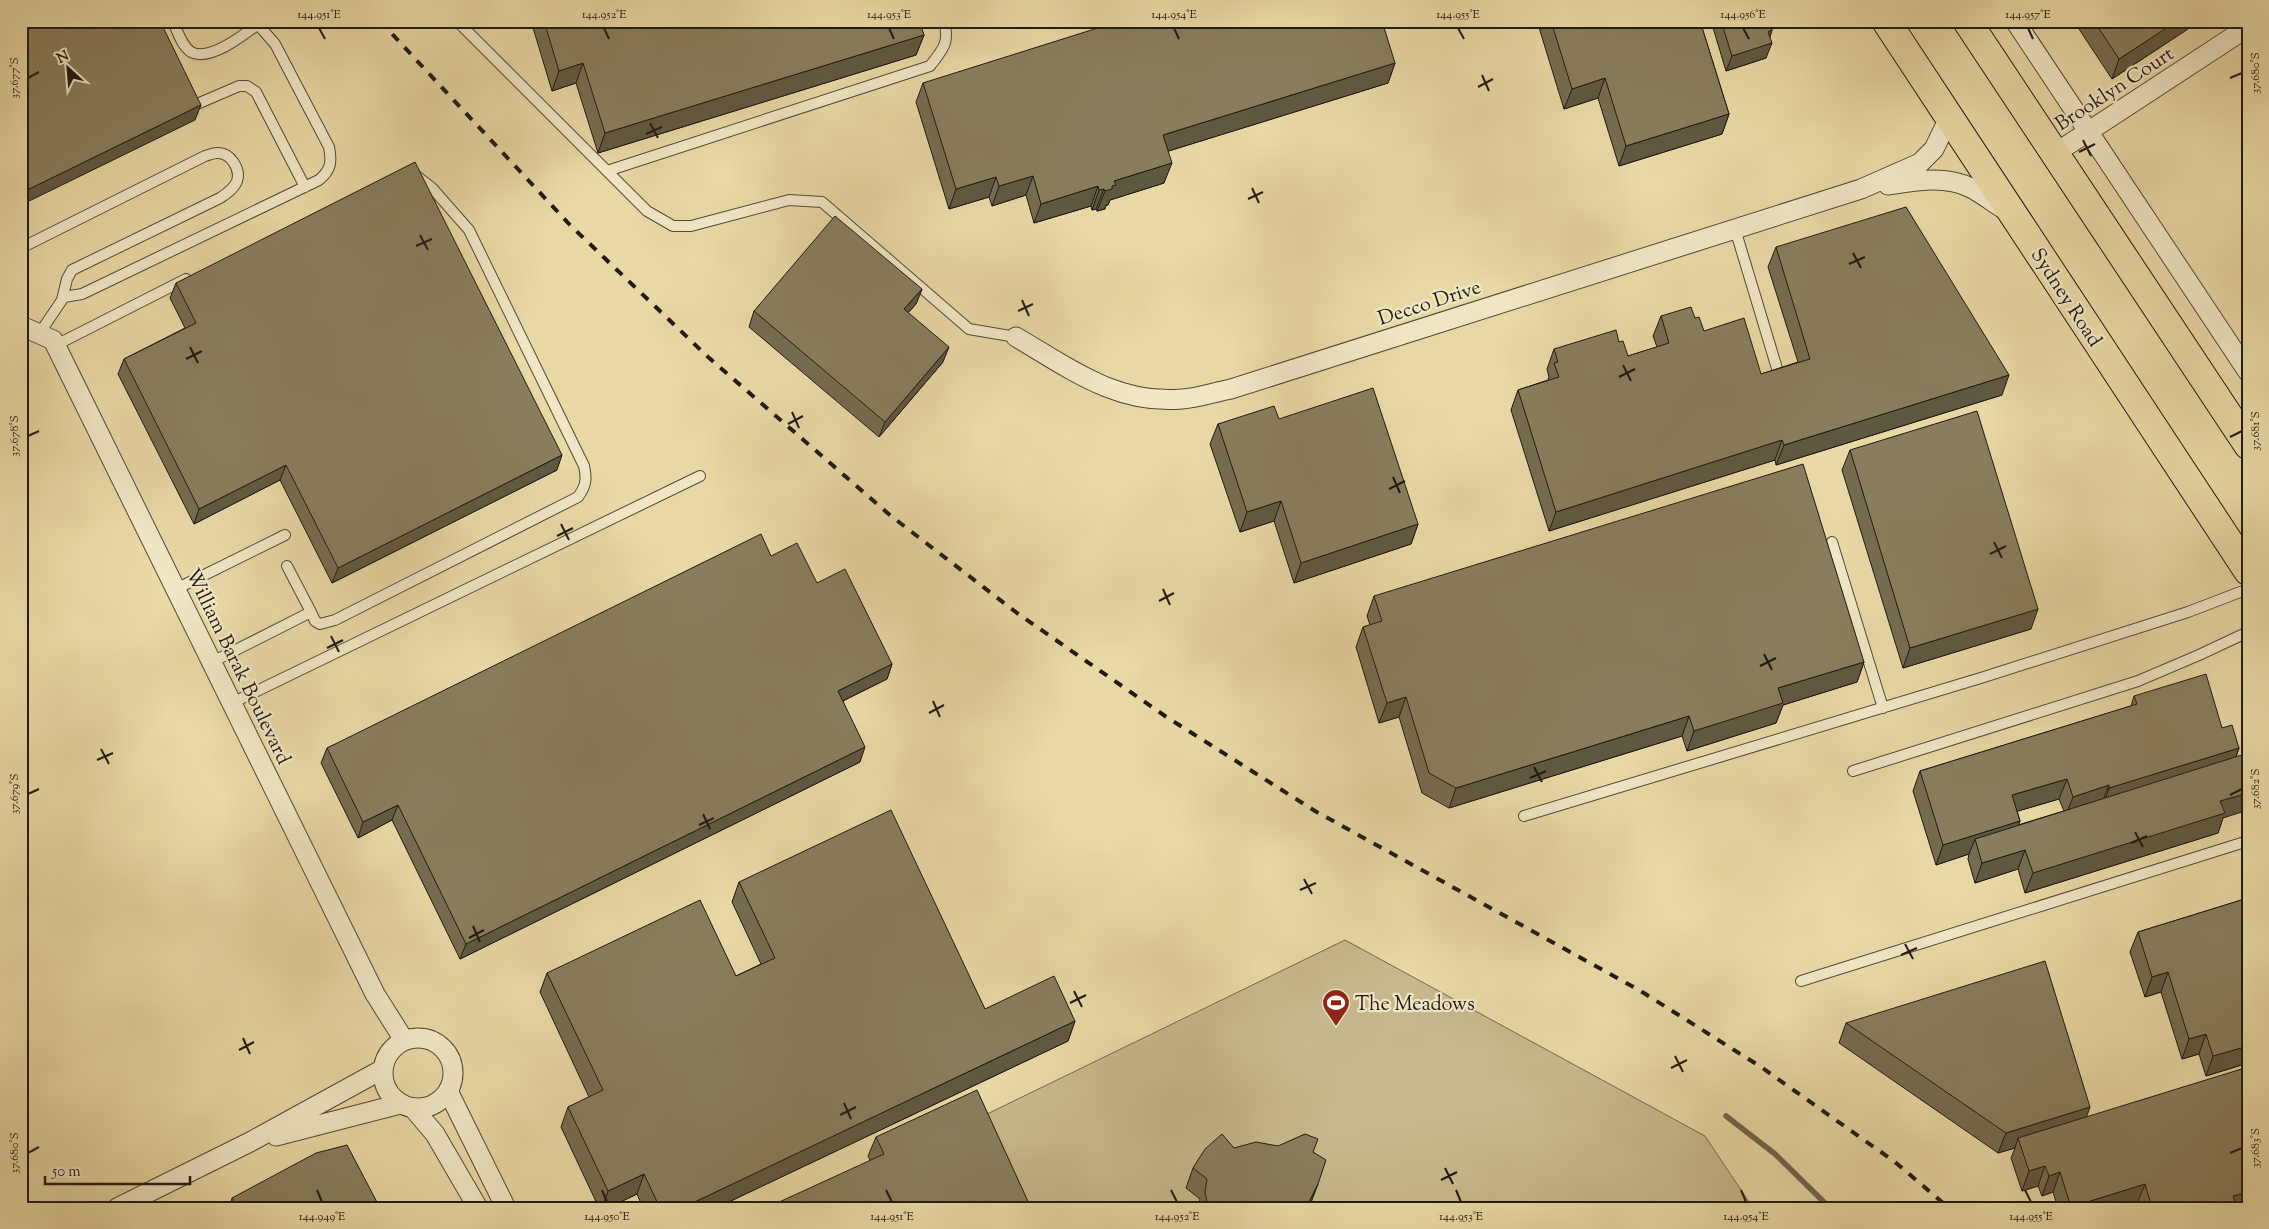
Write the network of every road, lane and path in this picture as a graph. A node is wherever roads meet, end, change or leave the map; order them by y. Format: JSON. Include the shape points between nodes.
{"nodes":[{"id":1,"x":173,"y":21,"type":"edge"},
{"id":2,"x":456,"y":21,"type":"edge"},
{"id":3,"x":944,"y":21,"type":"edge"},
{"id":4,"x":1886,"y":21,"type":"edge"},
{"id":5,"x":1967,"y":21,"type":"edge"},
{"id":6,"x":2015,"y":21,"type":"edge"},
{"id":7,"x":256,"y":22,"type":"edge"},
{"id":8,"x":2248,"y":27,"type":"edge"},
{"id":9,"x":190,"y":107,"type":"edge"},
{"id":10,"x":1949,"y":118,"type":"junction"},
{"id":11,"x":2088,"y":132,"type":"junction"},
{"id":12,"x":2054,"y":154,"type":"junction"},
{"id":13,"x":607,"y":171,"type":"junction"},
{"id":14,"x":400,"y":173,"type":"edge"},
{"id":15,"x":305,"y":187,"type":"junction"},
{"id":16,"x":1861,"y":190,"type":"junction"},
{"id":17,"x":2012,"y":214,"type":"junction"},
{"id":18,"x":1734,"y":230,"type":"junction"},
{"id":19,"x":21,"y":248,"type":"edge"},
{"id":20,"x":197,"y":273,"type":"edge"},
{"id":21,"x":62,"y":300,"type":"junction"},
{"id":22,"x":30,"y":332,"type":"edge"},
{"id":23,"x":1016,"y":338,"type":"joint"},
{"id":24,"x":56,"y":345,"type":"junction"},
{"id":25,"x":2248,"y":372,"type":"edge"},
{"id":26,"x":1779,"y":375,"type":"edge"},
{"id":27,"x":2248,"y":445,"type":"edge"},
{"id":28,"x":700,"y":476,"type":"dead end"},
{"id":29,"x":285,"y":535,"type":"dead end"},
{"id":30,"x":1832,"y":542,"type":"dead end"},
{"id":31,"x":287,"y":566,"type":"dead end"},
{"id":32,"x":2248,"y":571,"type":"edge"},
{"id":33,"x":176,"y":589,"type":"junction"},
{"id":34,"x":2248,"y":589,"type":"edge"},
{"id":35,"x":310,"y":612,"type":"junction"},
{"id":36,"x":2248,"y":632,"type":"edge"},
{"id":37,"x":212,"y":662,"type":"junction"},
{"id":38,"x":232,"y":704,"type":"junction"},
{"id":39,"x":1883,"y":708,"type":"junction"},
{"id":40,"x":1853,"y":771,"type":"dead end"},
{"id":41,"x":1524,"y":816,"type":"dead end"},
{"id":42,"x":2248,"y":841,"type":"edge"},
{"id":43,"x":1801,"y":981,"type":"dead end"},
{"id":44,"x":404,"y":1040,"type":"junction"},
{"id":45,"x":382,"y":1069,"type":"junction"},
{"id":46,"x":448,"y":1091,"type":"junction"},
{"id":47,"x":407,"y":1106,"type":"junction"},
{"id":48,"x":250,"y":1142,"type":"junction"},
{"id":49,"x":117,"y":1208,"type":"edge"},
{"id":50,"x":478,"y":1208,"type":"edge"},
{"id":51,"x":506,"y":1208,"type":"edge"}],
"edges":[{"from":1,"to":7,"type":"lane","via":[[183,43],[198,54],[219,49],[244,35]]},
{"from":2,"to":13,"type":"lane"},
{"from":3,"to":13,"type":"lane","via":[[948,36],[930,66]]},
{"from":4,"to":10,"type":"highway","name":"Sydney Road"},
{"from":5,"to":12,"type":"highway"},
{"from":6,"to":11,"type":"street"},
{"from":7,"to":15,"type":"lane","via":[[275,44],[329,147],[332,160],[328,172]]},
{"from":8,"to":11,"type":"street","name":"Brooklyn Court"},
{"from":9,"to":15,"type":"lane","via":[[239,86],[256,92]]},
{"from":10,"to":16,"type":"street","name":"Decco Drive","via":[[1934,148],[1920,163]]},
{"from":10,"to":17,"type":"highway","name":"Sydney Road"},
{"from":11,"to":12,"type":"street","name":"Brooklyn Court"},
{"from":11,"to":25,"type":"street"},
{"from":12,"to":27,"type":"highway"},
{"from":13,"to":23,"type":"lane","via":[[647,211],[673,226],[691,226],[789,200],[822,202],[969,329]]},
{"from":14,"to":35,"type":"lane","via":[[410,171],[418,175],[469,230],[587,478],[578,497],[335,620],[320,624]]},
{"from":15,"to":21,"type":"lane","via":[[82,294],[64,296]]},
{"from":16,"to":17,"type":"street","name":"Decco Drive","via":[[1916,180],[1935,180],[1970,188]]},
{"from":16,"to":18,"type":"street","name":"Decco Drive"},
{"from":17,"to":32,"type":"highway","name":"Sydney Road"},
{"from":18,"to":23,"type":"street","name":"Decco Drive","via":[[1231,389],[1182,400],[1136,398],[1104,388]]},
{"from":18,"to":26,"type":"lane"},
{"from":19,"to":21,"type":"lane","via":[[205,156],[217,153],[227,155],[233,161],[237,180],[232,189],[220,198],[72,270]]},
{"from":20,"to":24,"type":"lane"},
{"from":21,"to":22,"type":"lane"},
{"from":22,"to":24,"type":"street","via":[[53,340]]},
{"from":24,"to":33,"type":"street","name":"William Barak Boulevard"},
{"from":28,"to":38,"type":"lane"},
{"from":29,"to":33,"type":"lane"},
{"from":30,"to":39,"type":"lane"},
{"from":31,"to":35,"type":"lane"},
{"from":33,"to":37,"type":"street","name":"William Barak Boulevard"},
{"from":34,"to":39,"type":"lane","via":[[2188,612]]},
{"from":35,"to":37,"type":"lane"},
{"from":36,"to":40,"type":"lane","via":[[2138,681]]},
{"from":37,"to":38,"type":"street","name":"William Barak Boulevard"},
{"from":38,"to":44,"type":"street","name":"William Barak Boulevard","via":[[375,994]]},
{"from":39,"to":41,"type":"lane"},
{"from":42,"to":43,"type":"lane"},
{"from":44,"to":45,"type":"street","via":[[390,1052]]},
{"from":44,"to":46,"type":"street","via":[[426,1038],[444,1050],[453,1070]]},
{"from":45,"to":47,"type":"street","via":[[386,1089]]},
{"from":45,"to":48,"type":"street"},
{"from":46,"to":47,"type":"street","via":[[433,1105]]},
{"from":46,"to":51,"type":"street"},
{"from":47,"to":48,"type":"street"},
{"from":47,"to":50,"type":"street","via":[[435,1134]]},
{"from":48,"to":49,"type":"street"}]}
